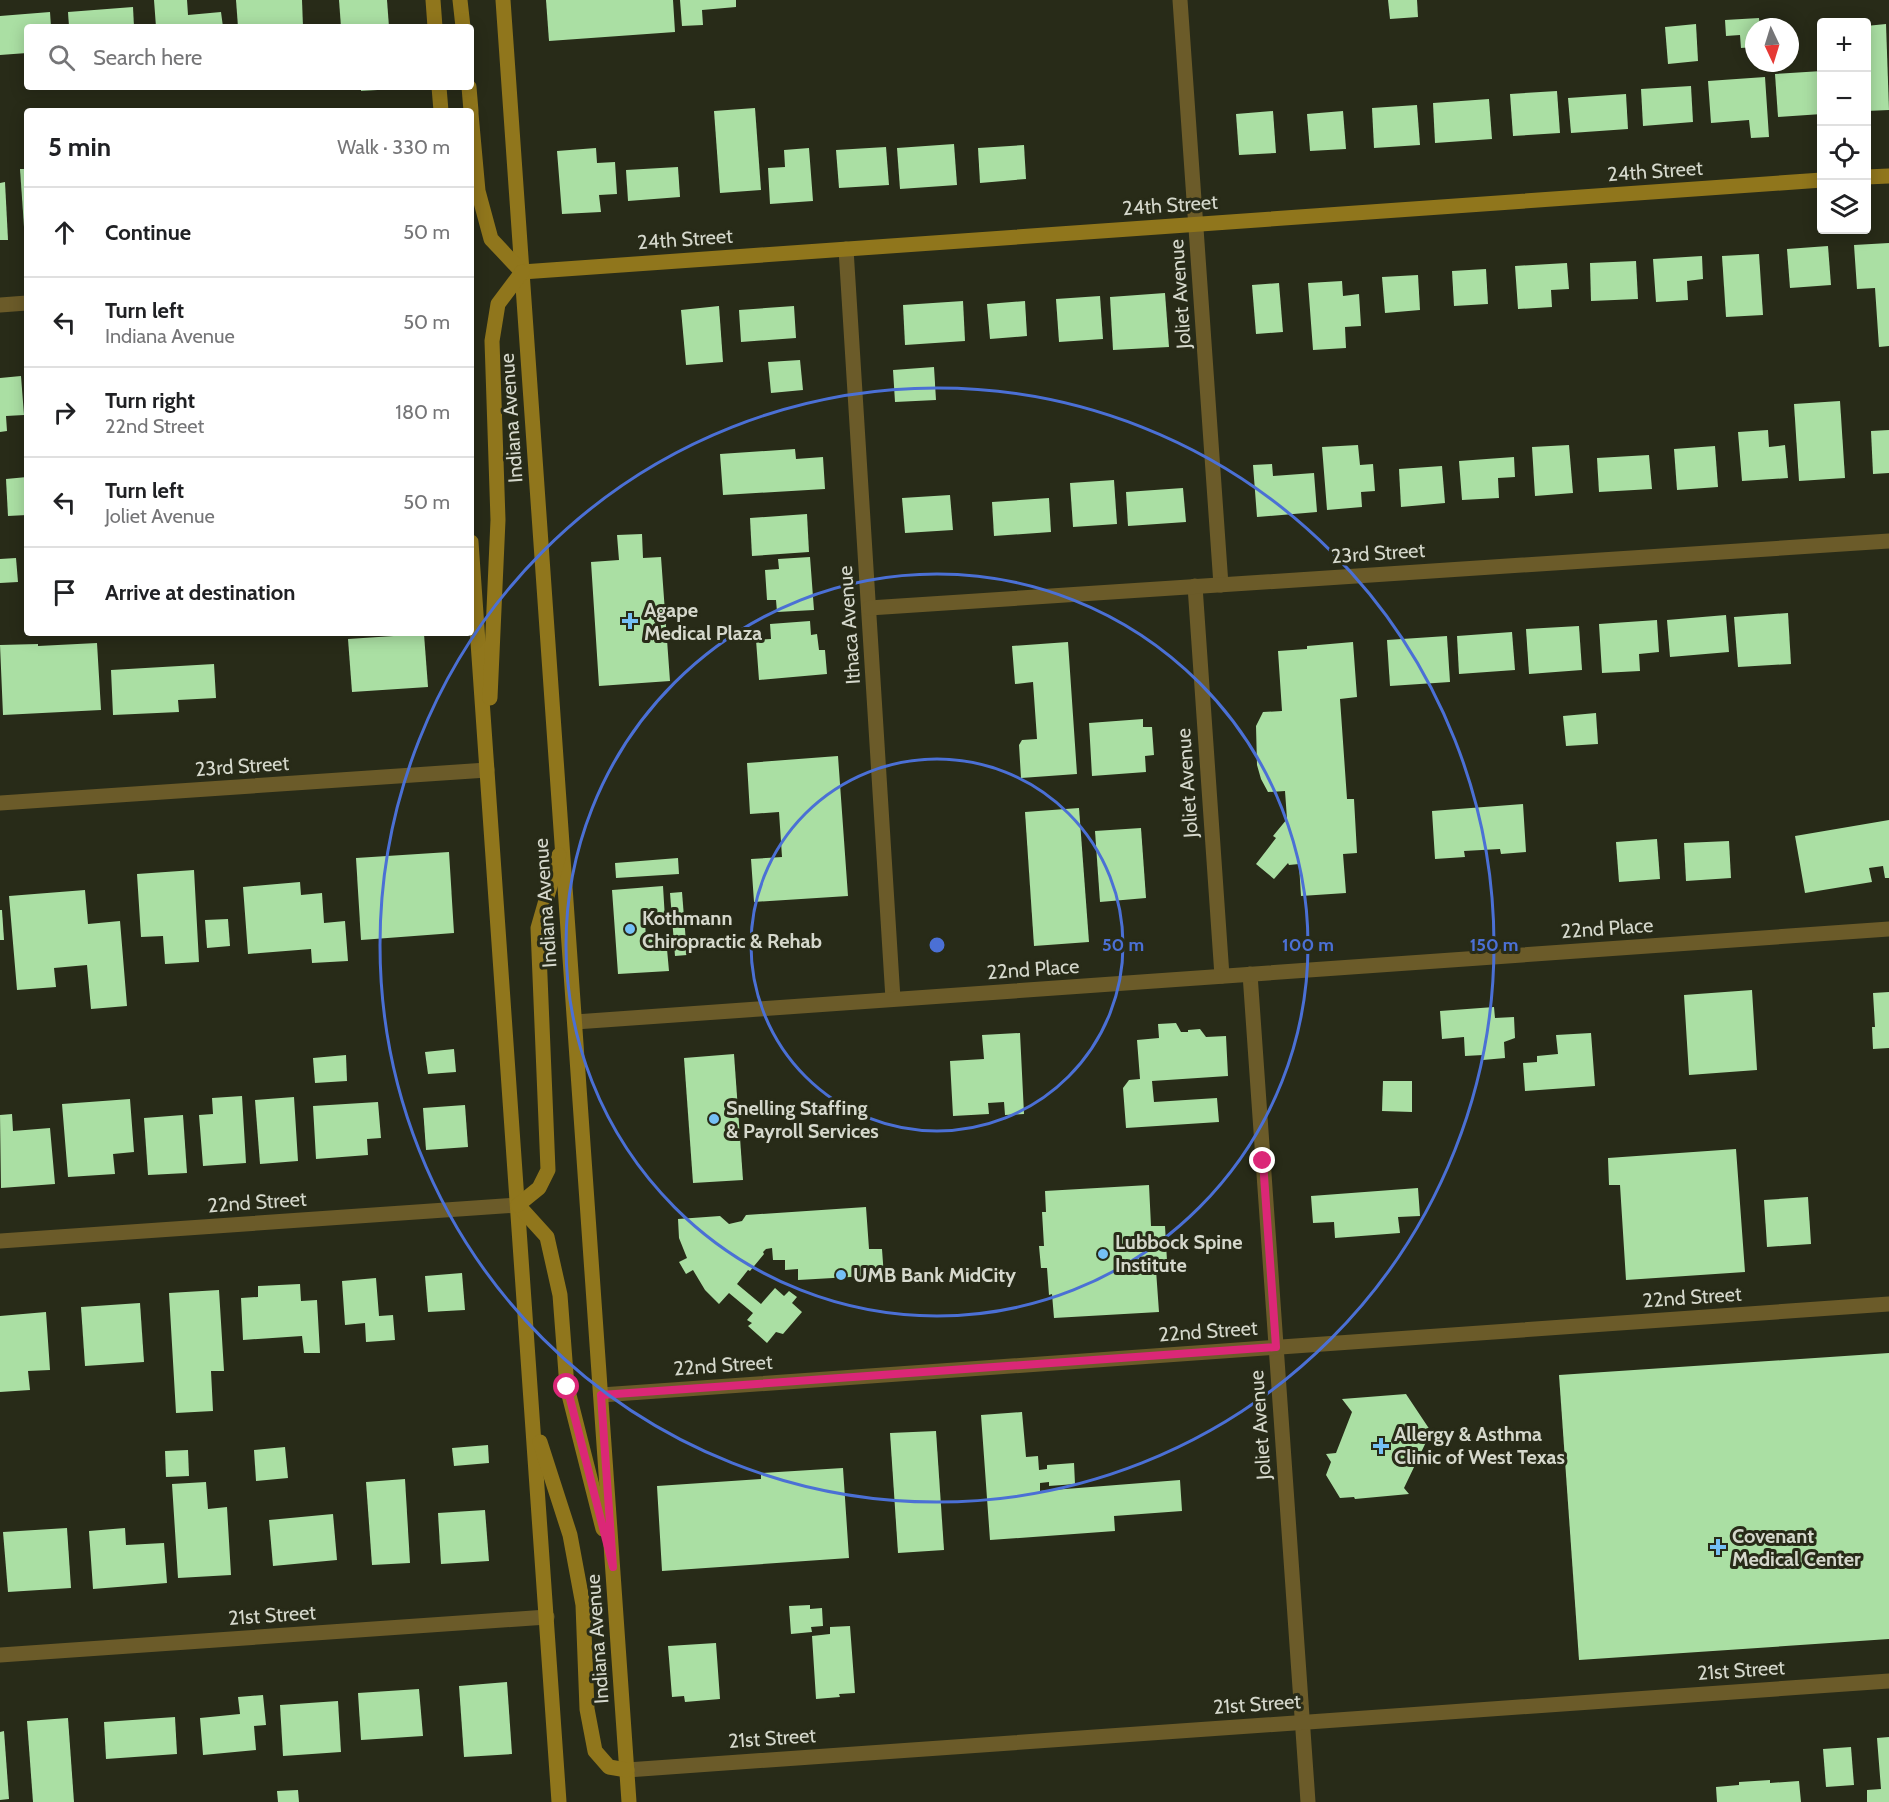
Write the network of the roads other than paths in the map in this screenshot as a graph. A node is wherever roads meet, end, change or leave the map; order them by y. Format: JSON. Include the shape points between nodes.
{"nodes":[{"id":1,"x":433,"y":0,"type":"edge"},
{"id":2,"x":460,"y":0,"type":"edge"},
{"id":3,"x":503,"y":0,"type":"edge"},
{"id":4,"x":1180,"y":0,"type":"edge"},
{"id":5,"x":435,"y":24,"type":"edge"},
{"id":6,"x":463,"y":24,"type":"edge"},
{"id":7,"x":439,"y":90,"type":"edge"},
{"id":8,"x":468,"y":90,"type":"edge"},
{"id":9,"x":441,"y":108,"type":"edge"},
{"id":10,"x":471,"y":108,"type":"edge"},
{"id":11,"x":474,"y":146,"type":"edge"},
{"id":12,"x":1889,"y":176,"type":"edge"},
{"id":13,"x":1871,"y":177,"type":"edge"},
{"id":14,"x":1817,"y":180,"type":"edge"},
{"id":15,"x":1196,"y":224,"type":"junction"},
{"id":16,"x":846,"y":249,"type":"junction"},
{"id":17,"x":522,"y":272,"type":"junction"},
{"id":18,"x":24,"y":303,"type":"edge"},
{"id":19,"x":0,"y":305,"type":"edge"},
{"id":20,"x":1889,"y":541,"type":"edge"},
{"id":21,"x":474,"y":585,"type":"edge"},
{"id":22,"x":1221,"y":585,"type":"junction"},
{"id":23,"x":1195,"y":586,"type":"junction"},
{"id":24,"x":869,"y":608,"type":"junction"},
{"id":25,"x":487,"y":770,"type":"junction"},
{"id":26,"x":0,"y":803,"type":"edge"},
{"id":27,"x":562,"y":846,"type":"junction"},
{"id":28,"x":1889,"y":929,"type":"edge"},
{"id":29,"x":1250,"y":974,"type":"junction"},
{"id":30,"x":1222,"y":976,"type":"junction"},
{"id":31,"x":893,"y":999,"type":"junction"},
{"id":32,"x":575,"y":1022,"type":"junction"},
{"id":33,"x":518,"y":1205,"type":"junction"},
{"id":34,"x":0,"y":1241,"type":"edge"},
{"id":35,"x":1889,"y":1304,"type":"edge"},
{"id":36,"x":1276,"y":1347,"type":"junction"},
{"id":37,"x":601,"y":1395,"type":"junction"},
{"id":38,"x":532,"y":1416,"type":"junction"},
{"id":39,"x":613,"y":1567,"type":"junction"},
{"id":40,"x":546,"y":1617,"type":"junction"},
{"id":41,"x":0,"y":1655,"type":"edge"},
{"id":42,"x":1889,"y":1681,"type":"edge"},
{"id":43,"x":1302,"y":1722,"type":"junction"},
{"id":44,"x":627,"y":1770,"type":"junction"},
{"id":45,"x":560,"y":1802,"type":"edge"},
{"id":46,"x":629,"y":1802,"type":"edge"},
{"id":47,"x":1308,"y":1802,"type":"edge"}],
"edges":[{"from":1,"to":5,"type":"main road"},
{"from":2,"to":6,"type":"main road"},
{"from":3,"to":17,"type":"main road","name":"Indiana Avenue"},
{"from":4,"to":15,"type":"street","name":"Joliet Avenue"},
{"from":7,"to":9,"type":"main road"},
{"from":8,"to":10,"type":"main road"},
{"from":11,"to":17,"type":"main road","via":[[478,191],[491,239]]},
{"from":12,"to":13,"type":"main road"},
{"from":14,"to":15,"type":"main road","name":"24th Street"},
{"from":15,"to":16,"type":"main road","name":"24th Street"},
{"from":15,"to":22,"type":"street","name":"Joliet Avenue"},
{"from":16,"to":17,"type":"main road","name":"24th Street"},
{"from":16,"to":24,"type":"street","name":"Ithaca Avenue"},
{"from":17,"to":25,"type":"main road","via":[[498,304],[492,341],[498,520]]},
{"from":17,"to":27,"type":"main road","name":"Indiana Avenue"},
{"from":18,"to":19,"type":"street"},
{"from":20,"to":22,"type":"street","name":"23rd Street"},
{"from":21,"to":25,"type":"main road"},
{"from":22,"to":23,"type":"street","name":"23rd Street"},
{"from":23,"to":24,"type":"street","name":"23rd Street"},
{"from":23,"to":30,"type":"street","name":"Joliet Avenue"},
{"from":24,"to":31,"type":"street","name":"Ithaca Avenue"},
{"from":25,"to":26,"type":"street","name":"23rd Street"},
{"from":25,"to":33,"type":"main road"},
{"from":27,"to":32,"type":"main road","name":"Indiana Avenue"},
{"from":27,"to":33,"type":"main road","via":[[538,928],[548,1170],[539,1188]]},
{"from":28,"to":29,"type":"street","name":"22nd Place"},
{"from":29,"to":30,"type":"street","name":"22nd Place"},
{"from":29,"to":36,"type":"street","name":"Joliet Avenue"},
{"from":30,"to":31,"type":"street","name":"22nd Place"},
{"from":31,"to":32,"type":"street","name":"22nd Place"},
{"from":32,"to":37,"type":"main road","name":"Indiana Avenue"},
{"from":33,"to":34,"type":"street","name":"22nd Street"},
{"from":33,"to":38,"type":"main road"},
{"from":33,"to":39,"type":"main road","via":[[547,1236],[560,1295],[567,1387]]},
{"from":35,"to":36,"type":"street","name":"22nd Street"},
{"from":36,"to":37,"type":"street","name":"22nd Street"},
{"from":36,"to":43,"type":"street","name":"Joliet Avenue"},
{"from":37,"to":39,"type":"main road","name":"Indiana Avenue"},
{"from":38,"to":40,"type":"main road"},
{"from":38,"to":44,"type":"main road","via":[[570,1535],[583,1605],[587,1709],[595,1751],[609,1767]]},
{"from":39,"to":44,"type":"main road","name":"Indiana Avenue"},
{"from":40,"to":41,"type":"street","name":"21st Street"},
{"from":40,"to":45,"type":"main road"},
{"from":42,"to":43,"type":"street","name":"21st Street"},
{"from":43,"to":44,"type":"street","name":"21st Street"},
{"from":43,"to":47,"type":"street","name":"Joliet Avenue"},
{"from":44,"to":46,"type":"main road","name":"Indiana Avenue"}]}
